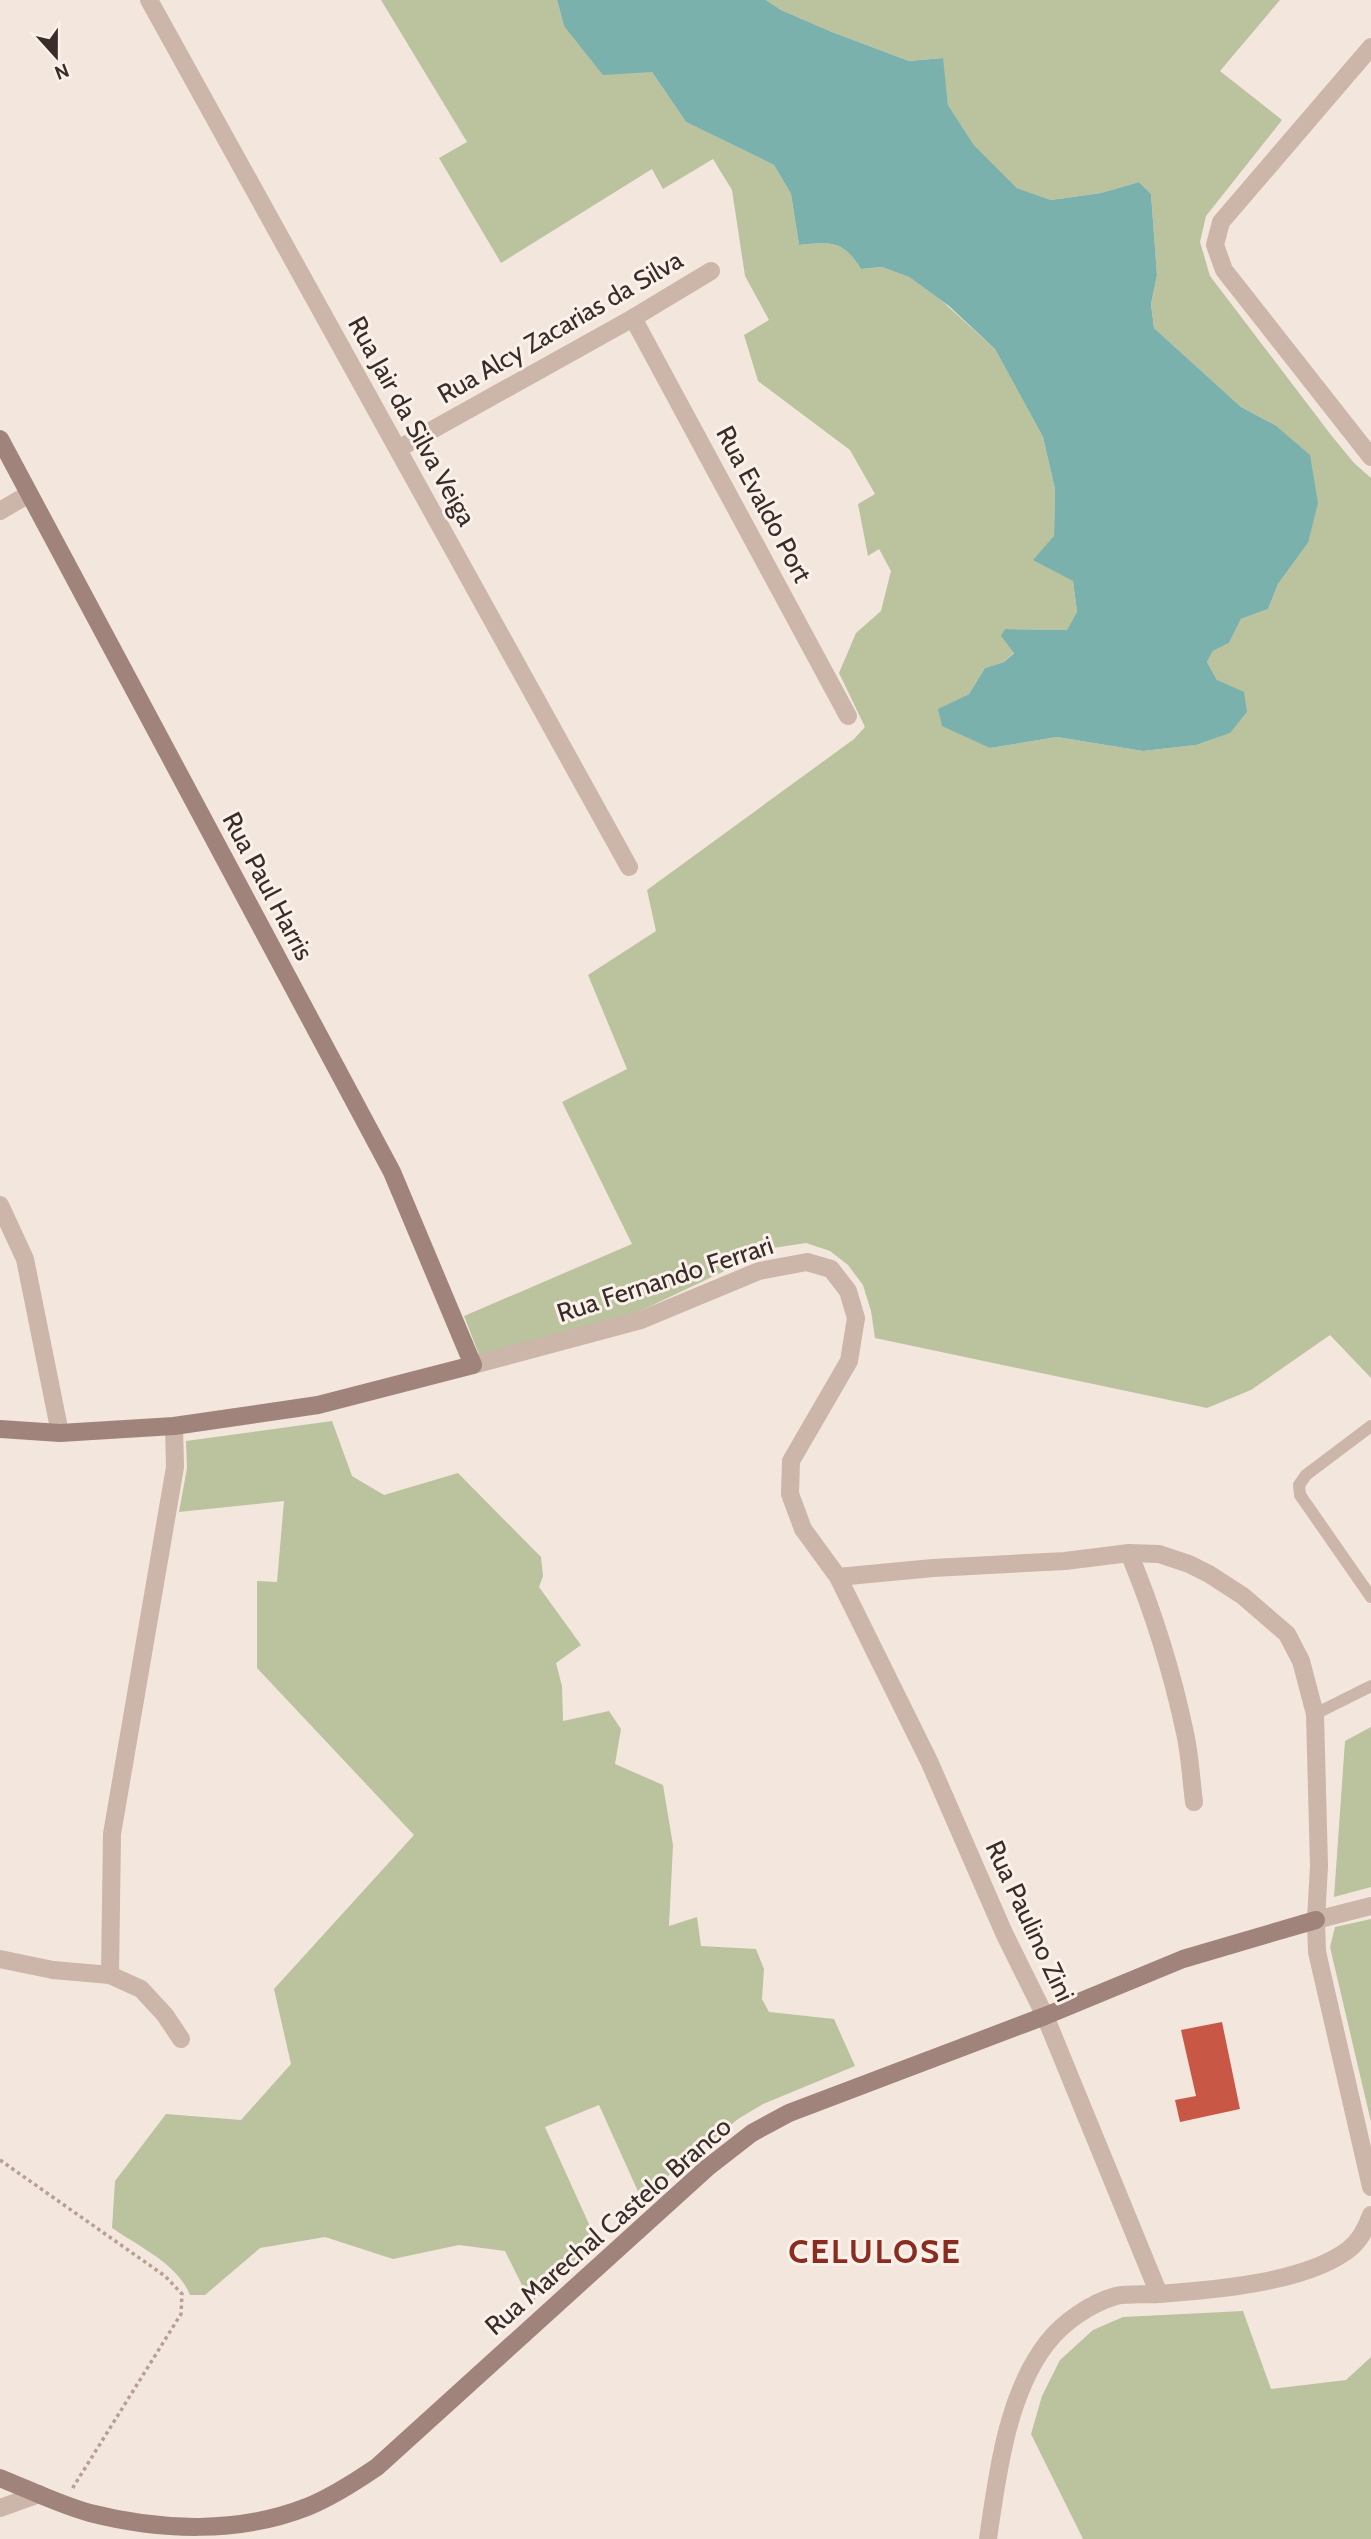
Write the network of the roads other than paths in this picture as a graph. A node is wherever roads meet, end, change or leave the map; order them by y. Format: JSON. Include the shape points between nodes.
{"nodes":[{"id":1,"x":149,"y":0,"type":"edge"},
{"id":2,"x":1371,"y":47,"type":"edge"},
{"id":3,"x":710,"y":271,"type":"dead end"},
{"id":4,"x":633,"y":318,"type":"junction"},
{"id":5,"x":0,"y":439,"type":"edge"},
{"id":6,"x":398,"y":450,"type":"junction"},
{"id":7,"x":1371,"y":457,"type":"edge"},
{"id":8,"x":29,"y":494,"type":"junction"},
{"id":9,"x":0,"y":511,"type":"edge"},
{"id":10,"x":848,"y":716,"type":"dead end"},
{"id":11,"x":629,"y":867,"type":"dead end"},
{"id":12,"x":0,"y":1205,"type":"edge"},
{"id":13,"x":473,"y":1365,"type":"junction"},
{"id":14,"x":174,"y":1426,"type":"junction"},
{"id":15,"x":1371,"y":1426,"type":"edge"},
{"id":16,"x":0,"y":1429,"type":"edge"},
{"id":17,"x":60,"y":1433,"type":"junction"},
{"id":18,"x":1129,"y":1553,"type":"junction"},
{"id":19,"x":838,"y":1577,"type":"junction"},
{"id":20,"x":1371,"y":1597,"type":"edge"},
{"id":21,"x":1371,"y":1686,"type":"edge"},
{"id":22,"x":1315,"y":1714,"type":"junction"},
{"id":23,"x":1194,"y":1802,"type":"dead end"},
{"id":24,"x":1371,"y":1906,"type":"edge"},
{"id":25,"x":1316,"y":1920,"type":"junction"},
{"id":26,"x":0,"y":1959,"type":"edge"},
{"id":27,"x":110,"y":1975,"type":"junction"},
{"id":28,"x":1045,"y":2016,"type":"junction"},
{"id":29,"x":181,"y":2039,"type":"dead end"},
{"id":30,"x":1371,"y":2187,"type":"edge"},
{"id":31,"x":1371,"y":2215,"type":"edge"},
{"id":32,"x":1159,"y":2294,"type":"junction"},
{"id":33,"x":0,"y":2478,"type":"edge"},
{"id":34,"x":39,"y":2494,"type":"junction"},
{"id":35,"x":0,"y":2508,"type":"edge"},
{"id":36,"x":988,"y":2539,"type":"edge"}],
"edges":[{"from":1,"to":6,"type":"street","name":"Rua Jair da Silva Veiga"},
{"from":2,"to":7,"type":"street","via":[[1221,222],[1215,245],[1224,270]]},
{"from":3,"to":4,"type":"street","name":"Rua Alcy Zacarias da Silva"},
{"from":4,"to":6,"type":"street","name":"Rua Alcy Zacarias da Silva"},
{"from":4,"to":10,"type":"street","name":"Rua Evaldo Port"},
{"from":5,"to":8,"type":"street","name":"Rua Paul Harris"},
{"from":6,"to":11,"type":"street","name":"Rua Jair da Silva Veiga"},
{"from":8,"to":9,"type":"street"},
{"from":8,"to":13,"type":"street","name":"Rua Paul Harris","via":[[392,1172]]},
{"from":12,"to":17,"type":"street","via":[[25,1259]]},
{"from":13,"to":14,"type":"street","name":"Rua Fernando Ferrari","via":[[318,1405]]},
{"from":13,"to":19,"type":"street","name":"Rua Fernando Ferrari","via":[[641,1320],[760,1271],[807,1262],[831,1269],[848,1291],[856,1318],[849,1361],[791,1461],[790,1494],[803,1529]]},
{"from":14,"to":17,"type":"street","name":"Rua Fernando Ferrari"},
{"from":14,"to":27,"type":"street","via":[[175,1467],[112,1834]]},
{"from":15,"to":20,"type":"lane","via":[[1299,1485],[1300,1495]]},
{"from":16,"to":17,"type":"street","name":"Rua Fernando Ferrari"},
{"from":18,"to":19,"type":"street"},
{"from":18,"to":22,"type":"street","via":[[1159,1554],[1189,1564],[1269,1617],[1287,1634],[1301,1661]]},
{"from":18,"to":23,"type":"street","via":[[1174,1688],[1186,1735]]},
{"from":19,"to":28,"type":"street","name":"Rua Paulino Zini","via":[[929,1761]]},
{"from":21,"to":22,"type":"lane"},
{"from":22,"to":25,"type":"street"},
{"from":24,"to":25,"type":"street"},
{"from":25,"to":28,"type":"street","name":"Rua Marechal Castelo Branco","via":[[1183,1959]]},
{"from":25,"to":30,"type":"street","via":[[1317,1952]]},
{"from":26,"to":27,"type":"street"},
{"from":27,"to":29,"type":"street","via":[[141,1989]]},
{"from":28,"to":32,"type":"street","name":"Rua Paulino Zini"},
{"from":28,"to":34,"type":"street","name":"Rua Marechal Castelo Branco","via":[[789,2113],[752,2133],[707,2168],[377,2467],[343,2490],[261,2521],[207,2528],[148,2525]]},
{"from":31,"to":32,"type":"street","via":[[1363,2234],[1349,2249],[1327,2262],[1264,2282]]},
{"from":32,"to":36,"type":"street","via":[[1119,2295],[1091,2305],[1048,2341],[1033,2365],[1007,2432]]},
{"from":33,"to":34,"type":"street","name":"Rua Marechal Castelo Branco"},
{"from":34,"to":35,"type":"street"}]}
